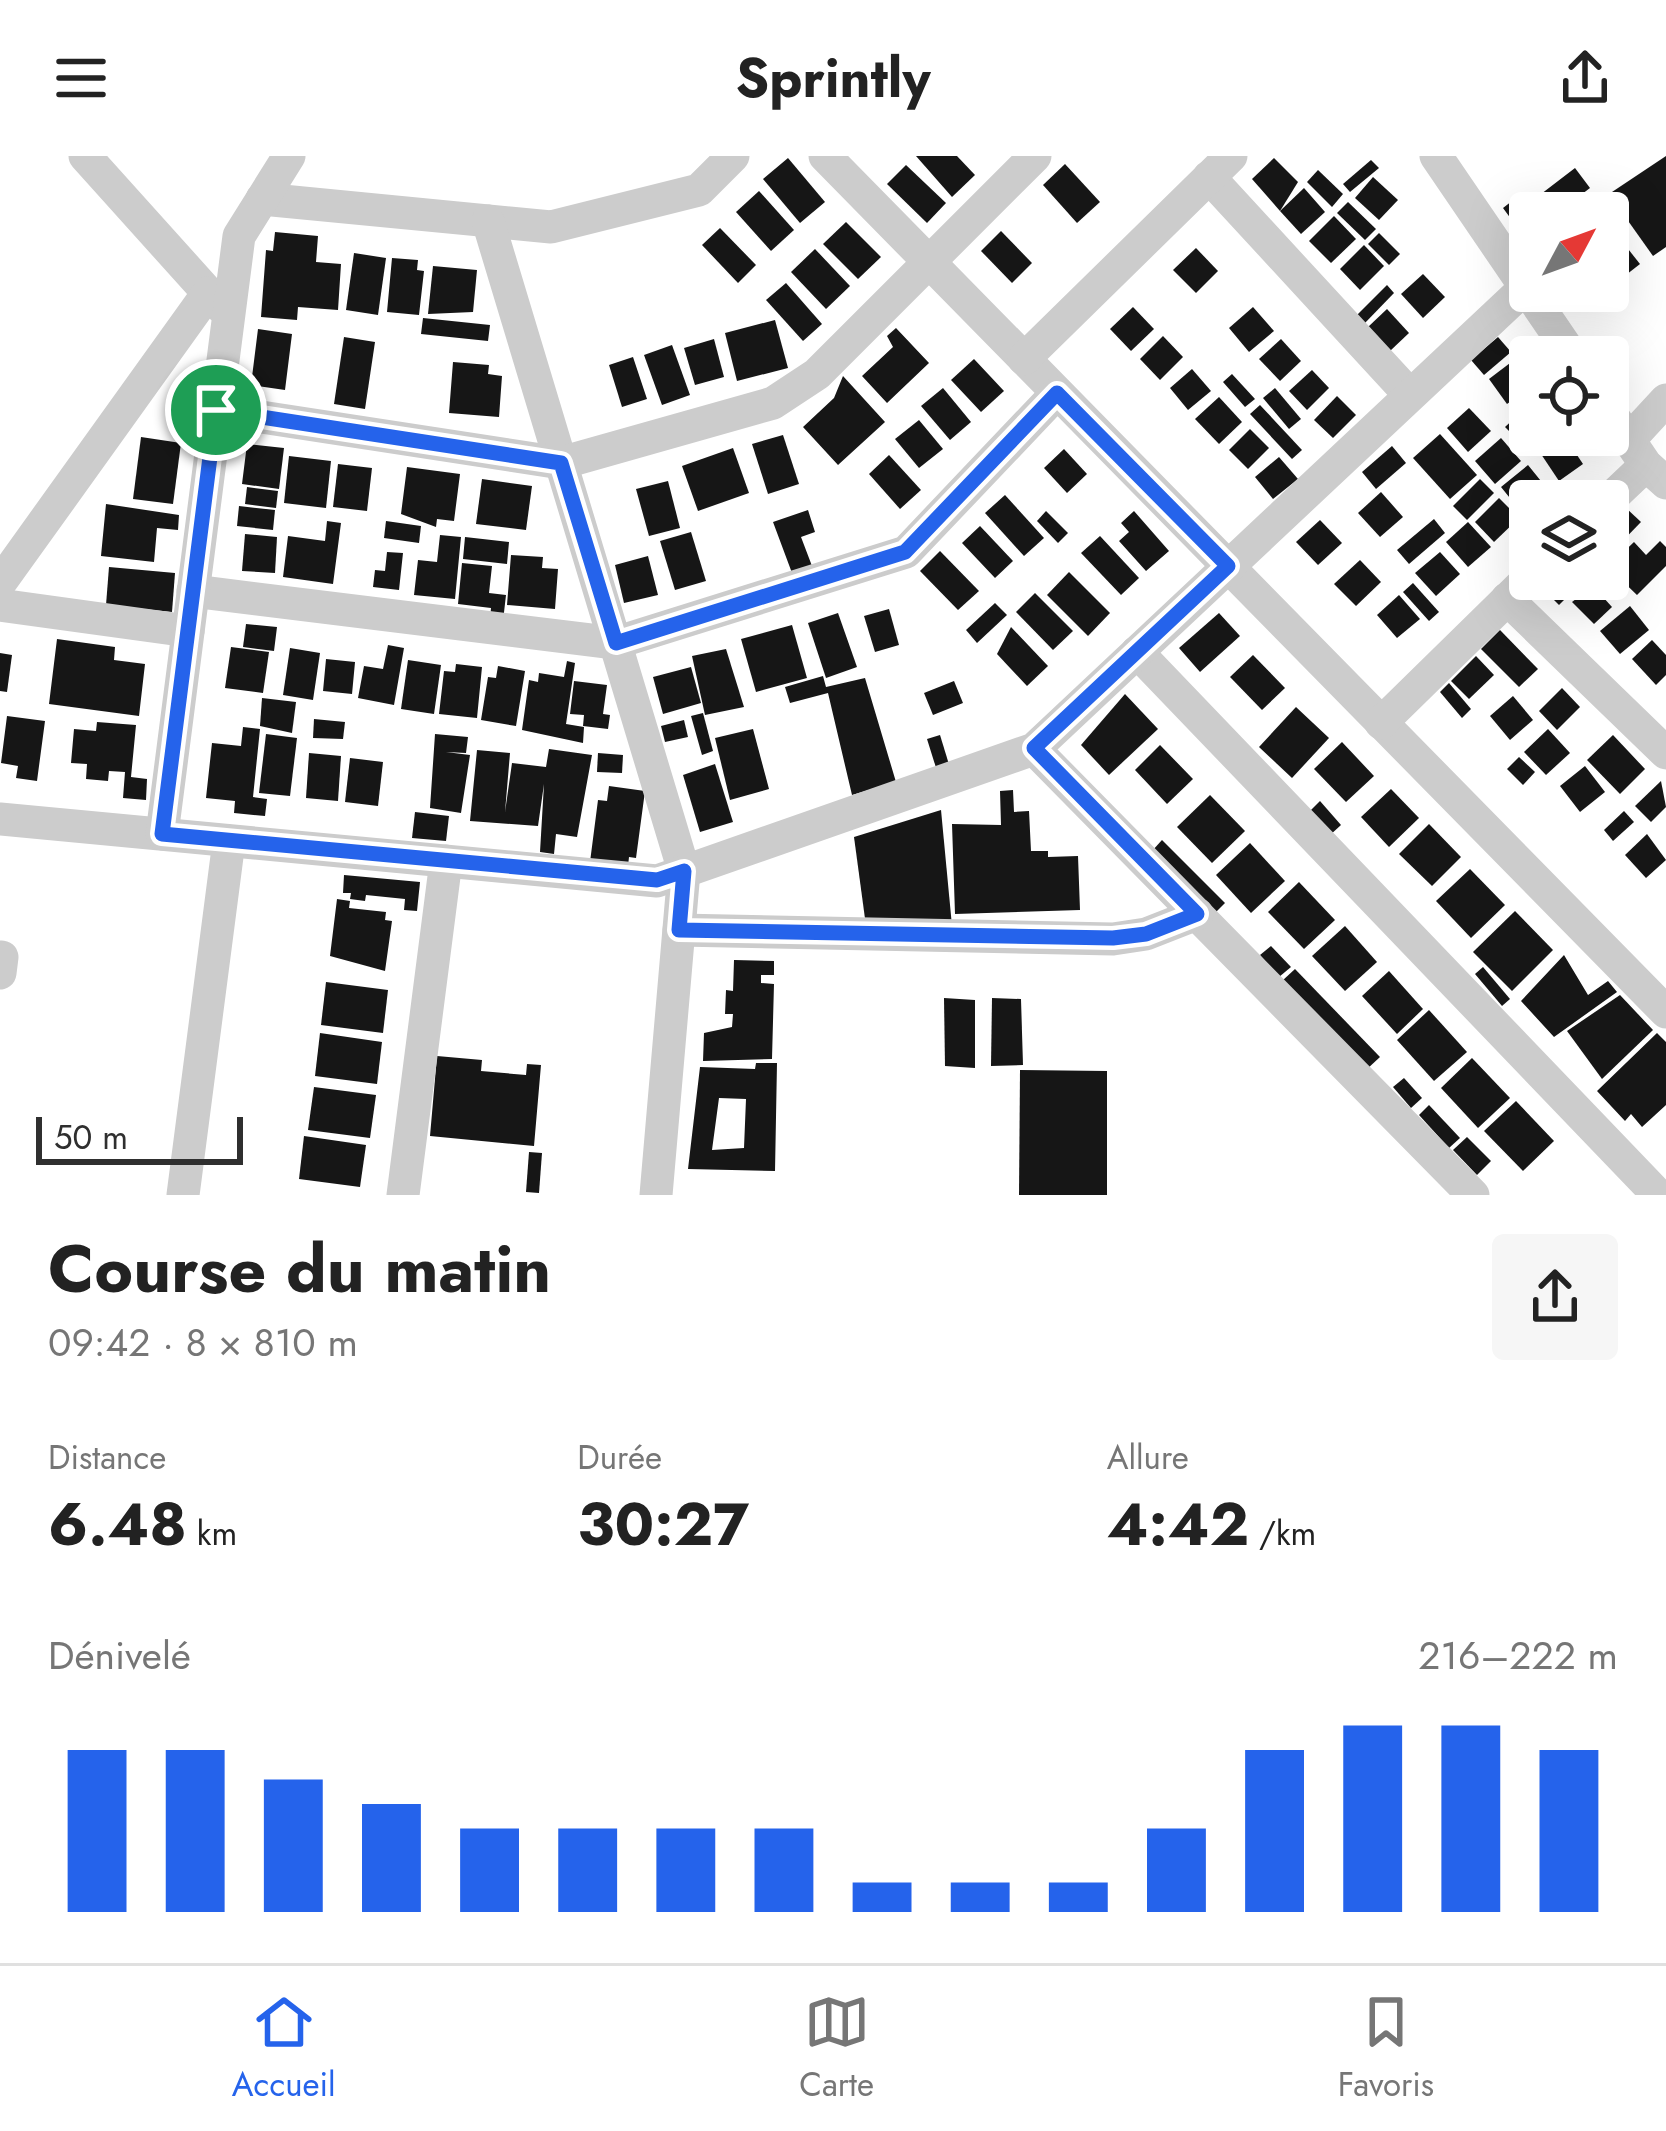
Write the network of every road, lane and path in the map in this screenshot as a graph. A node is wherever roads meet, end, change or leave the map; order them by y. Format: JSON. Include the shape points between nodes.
{"nodes":[{"id":1,"x":85,"y":156,"type":"edge"},
{"id":2,"x":289,"y":156,"type":"edge"},
{"id":3,"x":733,"y":156,"type":"edge"},
{"id":4,"x":824,"y":156,"type":"edge"},
{"id":5,"x":1035,"y":156,"type":"edge"},
{"id":6,"x":1436,"y":156,"type":"edge"},
{"id":7,"x":1220,"y":166,"type":"edge"},
{"id":8,"x":262,"y":199,"type":"junction"},
{"id":9,"x":488,"y":221,"type":"junction"},
{"id":10,"x":929,"y":262,"type":"junction"},
{"id":11,"x":1509,"y":262,"type":"edge"},
{"id":12,"x":1509,"y":303,"type":"edge"},
{"id":13,"x":218,"y":304,"type":"junction"},
{"id":14,"x":1024,"y":359,"type":"junction"},
{"id":15,"x":1057,"y":393,"type":"junction"},
{"id":16,"x":1409,"y":394,"type":"junction"},
{"id":17,"x":1666,"y":400,"type":"edge"},
{"id":18,"x":216,"y":410,"type":"junction"},
{"id":19,"x":1629,"y":438,"type":"edge"},
{"id":20,"x":561,"y":463,"type":"junction"},
{"id":21,"x":1647,"y":463,"type":"edge"},
{"id":22,"x":1228,"y":566,"type":"junction"},
{"id":23,"x":0,"y":583,"type":"edge"},
{"id":24,"x":193,"y":591,"type":"junction"},
{"id":25,"x":1509,"y":598,"type":"edge"},
{"id":26,"x":1530,"y":600,"type":"edge"},
{"id":27,"x":0,"y":605,"type":"edge"},
{"id":28,"x":188,"y":631,"type":"junction"},
{"id":29,"x":616,"y":643,"type":"junction"},
{"id":30,"x":1137,"y":652,"type":"junction"},
{"id":31,"x":1381,"y":723,"type":"junction"},
{"id":32,"x":1034,"y":748,"type":"junction"},
{"id":33,"x":1666,"y":753,"type":"edge"},
{"id":34,"x":0,"y":819,"type":"edge"},
{"id":35,"x":162,"y":834,"type":"junction"},
{"id":36,"x":230,"y":841,"type":"junction"},
{"id":37,"x":446,"y":861,"type":"junction"},
{"id":38,"x":684,"y":871,"type":"junction"},
{"id":39,"x":1197,"y":914,"type":"junction"},
{"id":40,"x":679,"y":930,"type":"junction"},
{"id":41,"x":1666,"y":1012,"type":"edge"},
{"id":42,"x":1650,"y":1193,"type":"edge"},
{"id":43,"x":183,"y":1195,"type":"edge"},
{"id":44,"x":403,"y":1195,"type":"edge"},
{"id":45,"x":656,"y":1195,"type":"edge"},
{"id":46,"x":1473,"y":1195,"type":"edge"}],
"edges":[{"from":1,"to":13,"type":"street"},
{"from":2,"to":8,"type":"street"},
{"from":3,"to":9,"type":"street","via":[[699,190],[550,227]]},
{"from":4,"to":10,"type":"street"},
{"from":5,"to":10,"type":"street"},
{"from":6,"to":11,"type":"street"},
{"from":7,"to":14,"type":"street"},
{"from":7,"to":16,"type":"street"},
{"from":8,"to":9,"type":"street"},
{"from":8,"to":13,"type":"street","via":[[239,236]]},
{"from":9,"to":20,"type":"street"},
{"from":10,"to":14,"type":"street"},
{"from":10,"to":20,"type":"street","via":[[817,374],[773,403]]},
{"from":12,"to":16,"type":"street"},
{"from":13,"to":18,"type":"street"},
{"from":13,"to":23,"type":"street"},
{"from":14,"to":15,"type":"street"},
{"from":15,"to":22,"type":"street"},
{"from":15,"to":29,"type":"street","via":[[905,552]]},
{"from":16,"to":22,"type":"street"},
{"from":17,"to":21,"type":"street"},
{"from":18,"to":20,"type":"street"},
{"from":18,"to":24,"type":"street"},
{"from":19,"to":21,"type":"street"},
{"from":20,"to":29,"type":"street"},
{"from":22,"to":30,"type":"street"},
{"from":22,"to":31,"type":"street"},
{"from":24,"to":28,"type":"street"},
{"from":24,"to":29,"type":"street"},
{"from":25,"to":31,"type":"street"},
{"from":26,"to":33,"type":"street"},
{"from":27,"to":28,"type":"street"},
{"from":28,"to":35,"type":"street"},
{"from":29,"to":38,"type":"street"},
{"from":30,"to":32,"type":"street"},
{"from":30,"to":42,"type":"street"},
{"from":31,"to":41,"type":"street"},
{"from":32,"to":38,"type":"street"},
{"from":32,"to":39,"type":"street"},
{"from":34,"to":35,"type":"street"},
{"from":35,"to":36,"type":"street"},
{"from":36,"to":37,"type":"street"},
{"from":36,"to":43,"type":"street"},
{"from":37,"to":38,"type":"street","via":[[657,880]]},
{"from":37,"to":44,"type":"street"},
{"from":38,"to":40,"type":"street"},
{"from":39,"to":40,"type":"street","via":[[1113,938]]},
{"from":39,"to":46,"type":"street"},
{"from":40,"to":45,"type":"street"}]}
